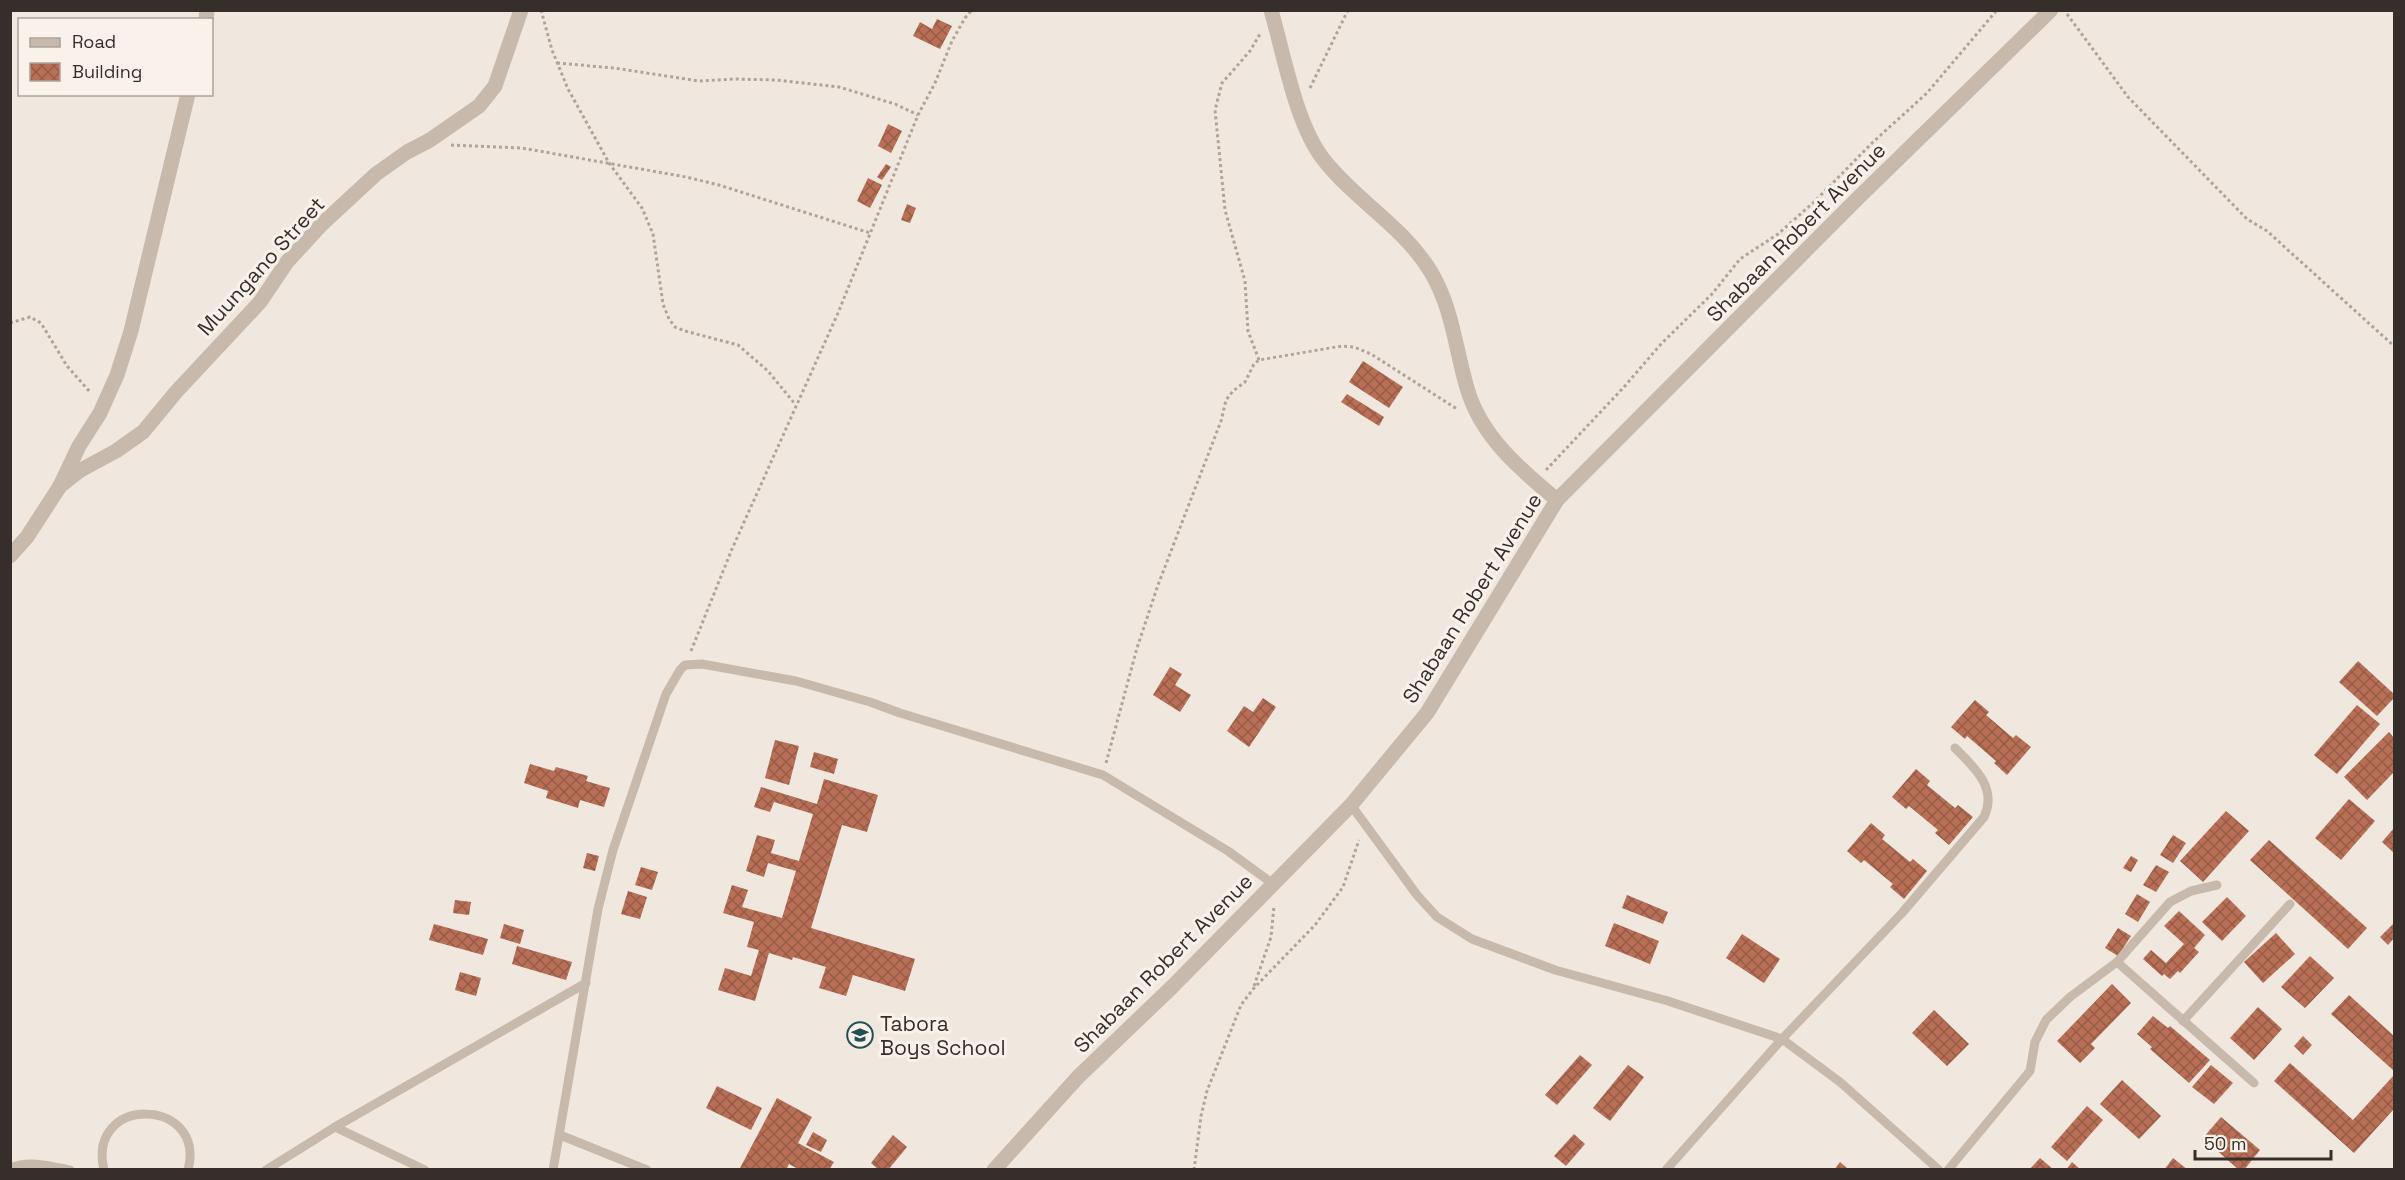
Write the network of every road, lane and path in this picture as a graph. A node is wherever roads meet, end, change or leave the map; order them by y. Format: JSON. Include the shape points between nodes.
{"nodes":[{"id":1,"x":521,"y":10,"type":"edge"},
{"id":2,"x":541,"y":10,"type":"edge"},
{"id":3,"x":972,"y":10,"type":"edge"},
{"id":4,"x":1271,"y":10,"type":"edge"},
{"id":5,"x":1348,"y":10,"type":"edge"},
{"id":6,"x":1997,"y":10,"type":"edge"},
{"id":7,"x":2051,"y":10,"type":"edge"},
{"id":8,"x":2064,"y":10,"type":"edge"},
{"id":9,"x":1262,"y":32,"type":"dead end"},
{"id":10,"x":556,"y":63,"type":"junction"},
{"id":11,"x":188,"y":96,"type":"edge"},
{"id":12,"x":1298,"y":104,"type":"junction"},
{"id":13,"x":918,"y":115,"type":"junction"},
{"id":14,"x":430,"y":140,"type":"junction"},
{"id":15,"x":609,"y":163,"type":"junction"},
{"id":16,"x":870,"y":233,"type":"junction"},
{"id":17,"x":10,"y":323,"type":"edge"},
{"id":18,"x":2394,"y":346,"type":"edge"},
{"id":19,"x":1259,"y":360,"type":"junction"},
{"id":20,"x":795,"y":404,"type":"junction"},
{"id":21,"x":1460,"y":411,"type":"dead end"},
{"id":22,"x":100,"y":413,"type":"junction"},
{"id":23,"x":1535,"y":482,"type":"junction"},
{"id":24,"x":60,"y":486,"type":"junction"},
{"id":25,"x":1557,"y":500,"type":"junction"},
{"id":26,"x":10,"y":556,"type":"edge"},
{"id":27,"x":686,"y":665,"type":"junction"},
{"id":28,"x":1954,"y":748,"type":"dead end"},
{"id":29,"x":1103,"y":776,"type":"junction"},
{"id":30,"x":1351,"y":805,"type":"junction"},
{"id":31,"x":1364,"y":824,"type":"junction"},
{"id":32,"x":1272,"y":883,"type":"junction"},
{"id":33,"x":2217,"y":885,"type":"dead end"},
{"id":34,"x":2290,"y":904,"type":"dead end"},
{"id":35,"x":2116,"y":962,"type":"junction"},
{"id":36,"x":585,"y":983,"type":"junction"},
{"id":37,"x":1254,"y":988,"type":"junction"},
{"id":38,"x":2183,"y":1021,"type":"junction"},
{"id":39,"x":1782,"y":1039,"type":"junction"},
{"id":40,"x":2254,"y":1083,"type":"dead end"},
{"id":41,"x":335,"y":1127,"type":"junction"},
{"id":42,"x":560,"y":1135,"type":"junction"},
{"id":43,"x":10,"y":1168,"type":"edge"},
{"id":44,"x":70,"y":1170,"type":"edge"},
{"id":45,"x":104,"y":1170,"type":"edge"},
{"id":46,"x":188,"y":1170,"type":"edge"},
{"id":47,"x":266,"y":1170,"type":"edge"},
{"id":48,"x":425,"y":1170,"type":"edge"},
{"id":49,"x":553,"y":1170,"type":"edge"},
{"id":50,"x":647,"y":1170,"type":"edge"},
{"id":51,"x":994,"y":1170,"type":"edge"},
{"id":52,"x":1194,"y":1170,"type":"edge"},
{"id":53,"x":1666,"y":1170,"type":"edge"},
{"id":54,"x":1939,"y":1170,"type":"edge"},
{"id":55,"x":1948,"y":1170,"type":"edge"}],
"edges":[{"from":1,"to":14,"type":"street","name":"Muungano Street","via":[[495,86],[479,106]]},
{"from":2,"to":10,"type":"path"},
{"from":3,"to":13,"type":"path","via":[[952,41]]},
{"from":4,"to":12,"type":"street"},
{"from":5,"to":12,"type":"path","via":[[1311,86]]},
{"from":6,"to":23,"type":"path","via":[[1926,93],[1814,202],[1778,234],[1740,259],[1712,294]]},
{"from":7,"to":25,"type":"street","name":"Shabaan Robert Avenue"},
{"from":8,"to":18,"type":"path","via":[[2109,74],[2163,135],[2247,219],[2267,231]]},
{"from":9,"to":19,"type":"path","via":[[1222,83],[1215,110],[1225,210],[1245,281],[1248,331]]},
{"from":10,"to":13,"type":"path","via":[[699,81],[776,80],[839,87]]},
{"from":10,"to":15,"type":"path"},
{"from":11,"to":22,"type":"street","name":"Muungano Street","via":[[125,355]]},
{"from":12,"to":23,"type":"street","via":[[1304,128],[1323,159],[1416,249],[1448,306],[1468,391],[1484,427],[1515,465]]},
{"from":13,"to":16,"type":"path"},
{"from":14,"to":15,"type":"path","via":[[522,148]]},
{"from":14,"to":24,"type":"street","name":"Muungano Street","via":[[376,174],[322,224],[287,262],[260,302],[143,432]]},
{"from":15,"to":16,"type":"path","via":[[719,185]]},
{"from":15,"to":20,"type":"path","via":[[642,208],[653,234],[661,294],[675,327],[738,345],[768,371]]},
{"from":16,"to":20,"type":"path"},
{"from":17,"to":22,"type":"path","via":[[30,317],[41,323],[67,366],[89,390]]},
{"from":19,"to":21,"type":"path","via":[[1354,347]]},
{"from":19,"to":29,"type":"path","via":[[1227,400],[1144,627]]},
{"from":20,"to":27,"type":"path"},
{"from":22,"to":24,"type":"street","name":"Muungano Street"},
{"from":23,"to":25,"type":"street"},
{"from":24,"to":26,"type":"street","name":"Muungano Street"},
{"from":25,"to":30,"type":"street","name":"Shabaan Robert Avenue","via":[[1427,713]]},
{"from":27,"to":29,"type":"lane","via":[[702,664],[796,681]]},
{"from":27,"to":36,"type":"lane","via":[[666,694],[613,850]]},
{"from":28,"to":39,"type":"lane","via":[[1971,764],[1988,790],[1990,801],[1984,817],[1902,913]]},
{"from":29,"to":32,"type":"lane","via":[[1228,851]]},
{"from":30,"to":31,"type":"lane"},
{"from":30,"to":32,"type":"street","name":"Shabaan Robert Avenue"},
{"from":31,"to":37,"type":"path","via":[[1343,887],[1315,925]]},
{"from":31,"to":39,"type":"lane","via":[[1417,896],[1437,917],[1472,939],[1555,970],[1668,1001]]},
{"from":32,"to":37,"type":"path","via":[[1271,937]]},
{"from":32,"to":51,"type":"street","name":"Shabaan Robert Avenue","via":[[1078,1077]]},
{"from":33,"to":35,"type":"lane","via":[[2191,891],[2170,902]]},
{"from":34,"to":38,"type":"lane"},
{"from":35,"to":38,"type":"lane"},
{"from":35,"to":55,"type":"lane","via":[[2046,1020],[2035,1042],[2030,1071]]},
{"from":36,"to":41,"type":"lane"},
{"from":36,"to":42,"type":"lane"},
{"from":37,"to":52,"type":"path","via":[[1238,1011],[1207,1091]]},
{"from":38,"to":40,"type":"lane"},
{"from":39,"to":53,"type":"lane"},
{"from":39,"to":54,"type":"lane","via":[[1840,1082]]},
{"from":41,"to":47,"type":"lane"},
{"from":41,"to":48,"type":"lane"},
{"from":42,"to":49,"type":"lane"},
{"from":42,"to":50,"type":"lane"},
{"from":43,"to":44,"type":"lane","via":[[43,1163]]},
{"from":45,"to":46,"type":"lane","via":[[101,1157],[106,1137],[118,1122],[136,1113],[157,1113],[175,1122],[187,1138],[191,1158]]}]}
